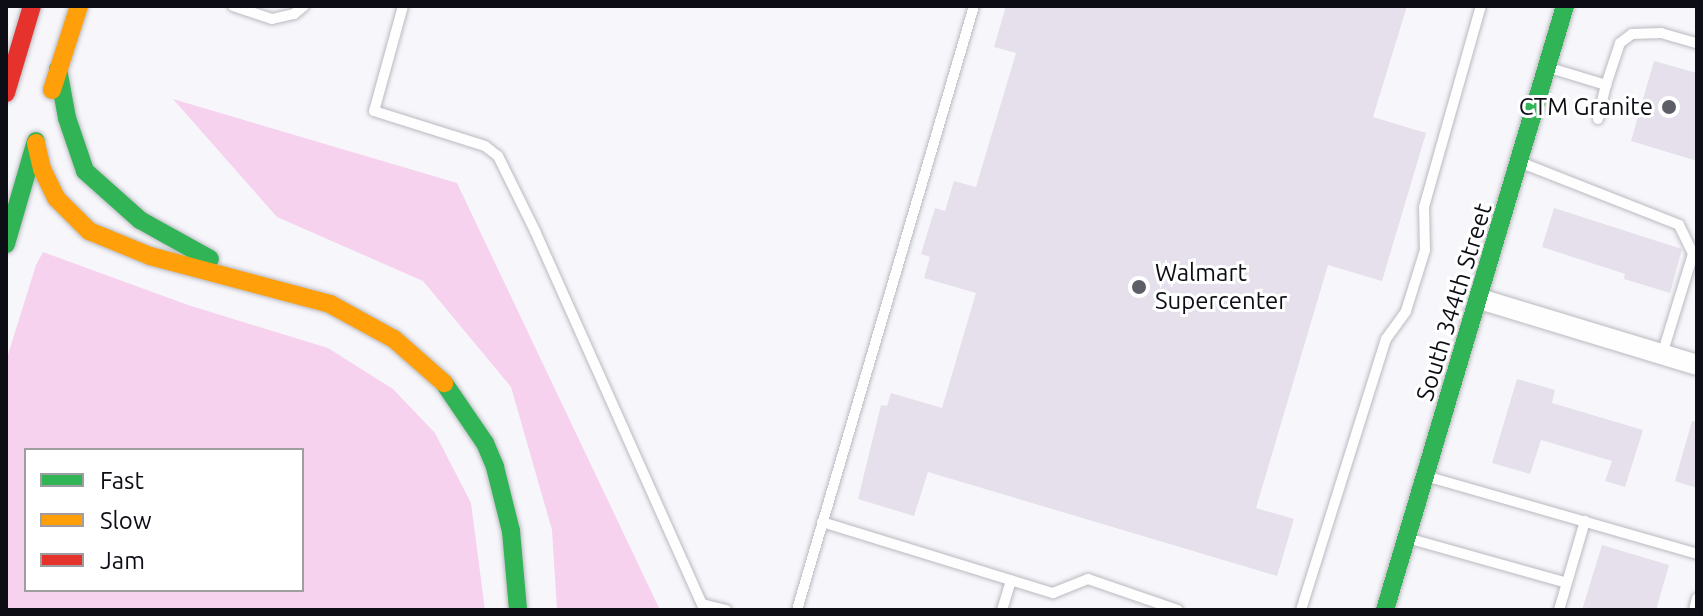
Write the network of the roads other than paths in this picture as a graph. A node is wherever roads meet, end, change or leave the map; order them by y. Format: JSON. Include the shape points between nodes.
{"nodes":[{"id":1,"x":32,"y":6,"type":"edge"},
{"id":2,"x":79,"y":6,"type":"edge"},
{"id":3,"x":233,"y":6,"type":"edge"},
{"id":4,"x":304,"y":6,"type":"edge"},
{"id":5,"x":403,"y":6,"type":"edge"},
{"id":6,"x":974,"y":6,"type":"edge"},
{"id":7,"x":1481,"y":6,"type":"edge"},
{"id":8,"x":1565,"y":6,"type":"edge"},
{"id":9,"x":1697,"y":43,"type":"edge"},
{"id":10,"x":1548,"y":67,"type":"junction"},
{"id":11,"x":58,"y":69,"type":"junction"},
{"id":12,"x":1606,"y":85,"type":"junction"},
{"id":13,"x":6,"y":93,"type":"edge"},
{"id":14,"x":1598,"y":119,"type":"dead end"},
{"id":15,"x":40,"y":128,"type":"junction"},
{"id":16,"x":1520,"y":162,"type":"junction"},
{"id":17,"x":6,"y":244,"type":"edge"},
{"id":18,"x":252,"y":283,"type":"junction"},
{"id":19,"x":1480,"y":299,"type":"junction"},
{"id":20,"x":1662,"y":355,"type":"junction"},
{"id":21,"x":1697,"y":365,"type":"edge"},
{"id":22,"x":1427,"y":476,"type":"junction"},
{"id":23,"x":1585,"y":521,"type":"junction"},
{"id":24,"x":822,"y":522,"type":"junction"},
{"id":25,"x":1407,"y":538,"type":"junction"},
{"id":26,"x":1697,"y":554,"type":"edge"},
{"id":27,"x":1011,"y":580,"type":"junction"},
{"id":28,"x":1567,"y":583,"type":"junction"},
{"id":29,"x":1697,"y":598,"type":"edge"},
{"id":30,"x":518,"y":610,"type":"edge"},
{"id":31,"x":726,"y":610,"type":"edge"},
{"id":32,"x":797,"y":610,"type":"edge"},
{"id":33,"x":1002,"y":610,"type":"edge"},
{"id":34,"x":1178,"y":610,"type":"edge"},
{"id":35,"x":1301,"y":610,"type":"edge"},
{"id":36,"x":1385,"y":610,"type":"edge"},
{"id":37,"x":1559,"y":610,"type":"edge"},
{"id":38,"x":1694,"y":610,"type":"edge"}],
"edges":[{"from":1,"to":13,"type":"main road"},
{"from":2,"to":11,"type":"main road"},
{"from":3,"to":4,"type":"lane","via":[[272,19]]},
{"from":5,"to":31,"type":"lane","via":[[374,111],[485,146],[498,156],[702,604]]},
{"from":6,"to":24,"type":"lane"},
{"from":7,"to":35,"type":"lane","via":[[1424,207],[1425,250],[1406,311],[1386,339]]},
{"from":8,"to":10,"type":"main road","name":"South 344th Street"},
{"from":9,"to":12,"type":"lane","via":[[1661,33],[1632,34],[1620,43]]},
{"from":10,"to":12,"type":"lane"},
{"from":10,"to":16,"type":"main road","name":"South 344th Street"},
{"from":11,"to":15,"type":"main road"},
{"from":11,"to":18,"type":"main road","via":[[85,171],[140,220]]},
{"from":12,"to":14,"type":"lane"},
{"from":15,"to":17,"type":"main road"},
{"from":15,"to":18,"type":"main road","via":[[42,169],[56,198],[89,231],[150,256]]},
{"from":16,"to":19,"type":"main road","name":"South 344th Street"},
{"from":16,"to":20,"type":"lane","via":[[1679,225],[1693,254]]},
{"from":18,"to":30,"type":"main road","via":[[330,304],[358,318],[394,339],[444,382],[495,467],[511,531]]},
{"from":19,"to":20,"type":"street"},
{"from":19,"to":22,"type":"main road","name":"South 344th Street"},
{"from":20,"to":21,"type":"street"},
{"from":22,"to":23,"type":"lane"},
{"from":22,"to":25,"type":"main road","name":"South 344th Street"},
{"from":23,"to":26,"type":"lane"},
{"from":23,"to":28,"type":"lane"},
{"from":24,"to":27,"type":"lane"},
{"from":24,"to":32,"type":"lane"},
{"from":25,"to":28,"type":"lane"},
{"from":25,"to":36,"type":"main road","name":"South 344th Street"},
{"from":27,"to":33,"type":"lane"},
{"from":27,"to":34,"type":"lane","via":[[1053,593],[1088,579]]},
{"from":28,"to":37,"type":"lane"},
{"from":29,"to":38,"type":"lane"}]}
